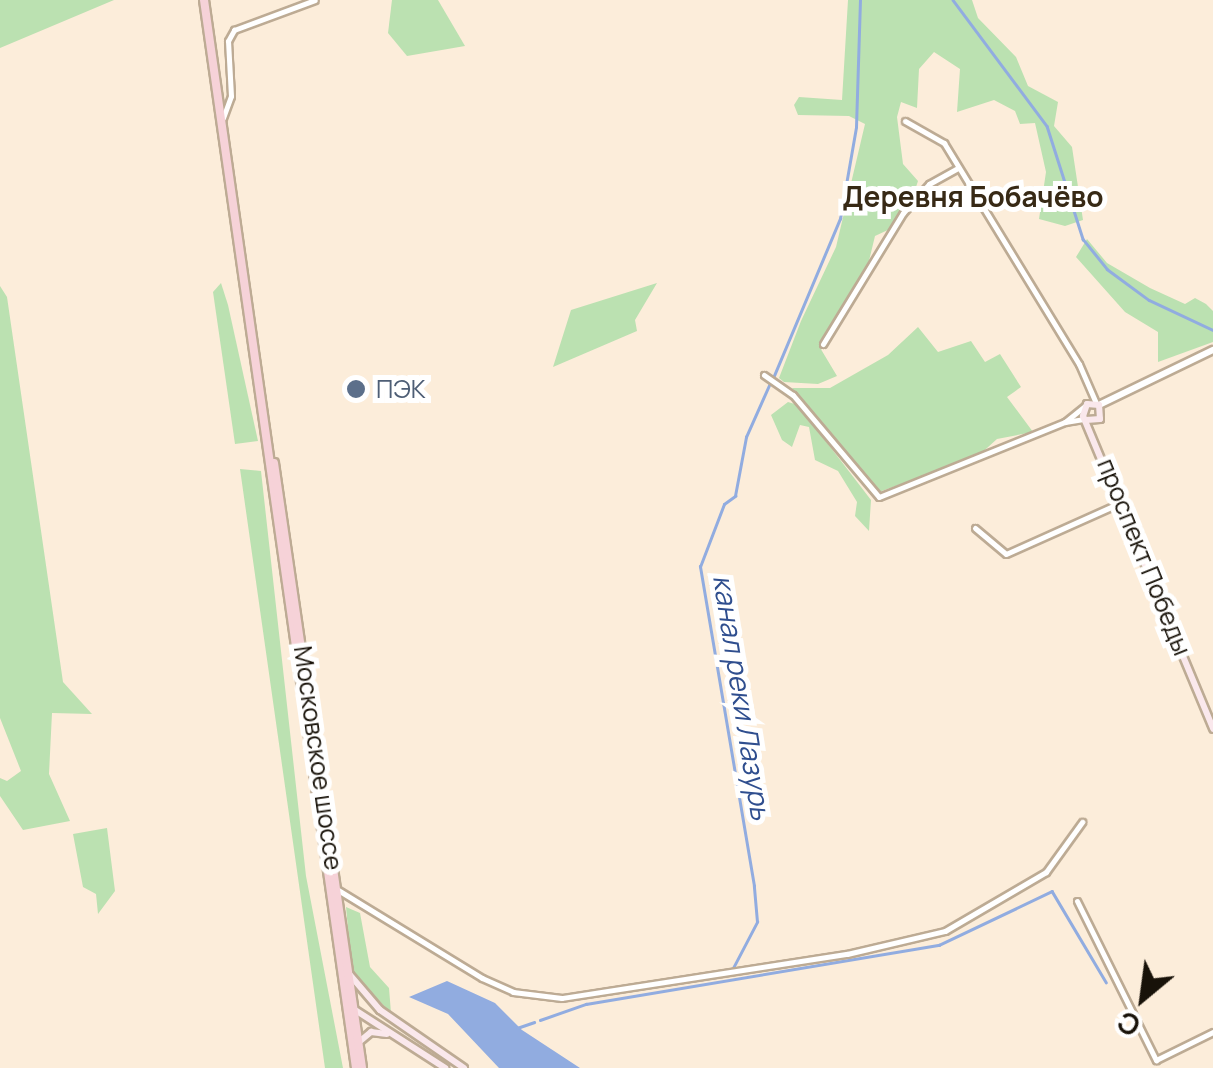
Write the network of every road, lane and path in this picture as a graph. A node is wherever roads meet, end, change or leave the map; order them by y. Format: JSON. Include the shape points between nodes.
{"nodes":[{"id":1,"x":204,"y":0,"type":"edge"},
{"id":2,"x":315,"y":0,"type":"edge"},
{"id":3,"x":222,"y":121,"type":"junction"},
{"id":4,"x":905,"y":121,"type":"dead end"},
{"id":5,"x":958,"y":168,"type":"junction"},
{"id":6,"x":823,"y":344,"type":"dead end"},
{"id":7,"x":1213,"y":349,"type":"edge"},
{"id":8,"x":764,"y":376,"type":"dead end"},
{"id":9,"x":1117,"y":397,"type":"junction"},
{"id":10,"x":1097,"y":404,"type":"junction"},
{"id":11,"x":1085,"y":406,"type":"junction"},
{"id":12,"x":1101,"y":418,"type":"junction"},
{"id":13,"x":1086,"y":420,"type":"junction"},
{"id":14,"x":1064,"y":422,"type":"junction"},
{"id":15,"x":1097,"y":442,"type":"junction"},
{"id":16,"x":270,"y":450,"type":"junction"},
{"id":17,"x":1122,"y":502,"type":"junction"},
{"id":18,"x":976,"y":528,"type":"dead end"},
{"id":19,"x":1213,"y":729,"type":"edge"},
{"id":20,"x":1082,"y":822,"type":"dead end"},
{"id":21,"x":336,"y":888,"type":"junction"},
{"id":22,"x":1077,"y":900,"type":"dead end"},
{"id":23,"x":354,"y":903,"type":"junction"},
{"id":24,"x":340,"y":914,"type":"junction"},
{"id":25,"x":348,"y":971,"type":"junction"},
{"id":26,"x":350,"y":1006,"type":"junction"},
{"id":27,"x":1213,"y":1032,"type":"edge"},
{"id":28,"x":395,"y":1036,"type":"junction"},
{"id":29,"x":358,"y":1044,"type":"junction"},
{"id":30,"x":429,"y":1044,"type":"junction"},
{"id":31,"x":422,"y":1054,"type":"junction"},
{"id":32,"x":359,"y":1068,"type":"edge"},
{"id":33,"x":445,"y":1068,"type":"edge"},
{"id":34,"x":464,"y":1068,"type":"edge"}],
"edges":[{"from":1,"to":3,"type":"main road","name":"Московское шоссе"},
{"from":2,"to":3,"type":"street","via":[[234,30],[228,41],[231,96]]},
{"from":3,"to":16,"type":"main road","name":"Московское шоссе"},
{"from":4,"to":5,"type":"street","via":[[936,136]]},
{"from":5,"to":6,"type":"street","via":[[929,184],[904,213]]},
{"from":5,"to":10,"type":"street"},
{"from":7,"to":9,"type":"street"},
{"from":8,"to":14,"type":"street","via":[[793,394],[879,498]]},
{"from":9,"to":10,"type":"street"},
{"from":9,"to":12,"type":"street"},
{"from":10,"to":11,"type":"main road"},
{"from":10,"to":12,"type":"main road","name":"проспект Победы"},
{"from":11,"to":13,"type":"main road","name":"проспект Победы"},
{"from":11,"to":14,"type":"street"},
{"from":12,"to":13,"type":"main road"},
{"from":12,"to":15,"type":"main road","name":"проспект Победы"},
{"from":13,"to":14,"type":"street"},
{"from":13,"to":15,"type":"main road","name":"проспект Победы"},
{"from":15,"to":17,"type":"main road","name":"проспект Победы"},
{"from":16,"to":21,"type":"main road","name":"Московское шоссе"},
{"from":16,"to":26,"type":"main road","name":"Московское шоссе"},
{"from":17,"to":18,"type":"street","via":[[1006,554]]},
{"from":17,"to":19,"type":"main road","name":"проспект Победы"},
{"from":20,"to":23,"type":"street","via":[[1046,872],[946,931],[828,957],[562,998],[513,992]]},
{"from":21,"to":23,"type":"street"},
{"from":21,"to":24,"type":"main road","name":"Московское шоссе"},
{"from":22,"to":27,"type":"street","via":[[1156,1060]]},
{"from":23,"to":24,"type":"street"},
{"from":24,"to":25,"type":"main road","name":"Московское шоссе"},
{"from":25,"to":26,"type":"main road","name":"Московское шоссе"},
{"from":25,"to":30,"type":"main road","via":[[375,1006]]},
{"from":26,"to":28,"type":"main road"},
{"from":26,"to":29,"type":"main road","name":"Московское шоссе"},
{"from":26,"to":32,"type":"main road","name":"Московское шоссе"},
{"from":28,"to":29,"type":"main road","via":[[371,1032]]},
{"from":28,"to":31,"type":"main road"},
{"from":29,"to":32,"type":"main road","name":"Московское шоссе"},
{"from":30,"to":31,"type":"main road"},
{"from":30,"to":34,"type":"main road"},
{"from":31,"to":33,"type":"main road"}]}
